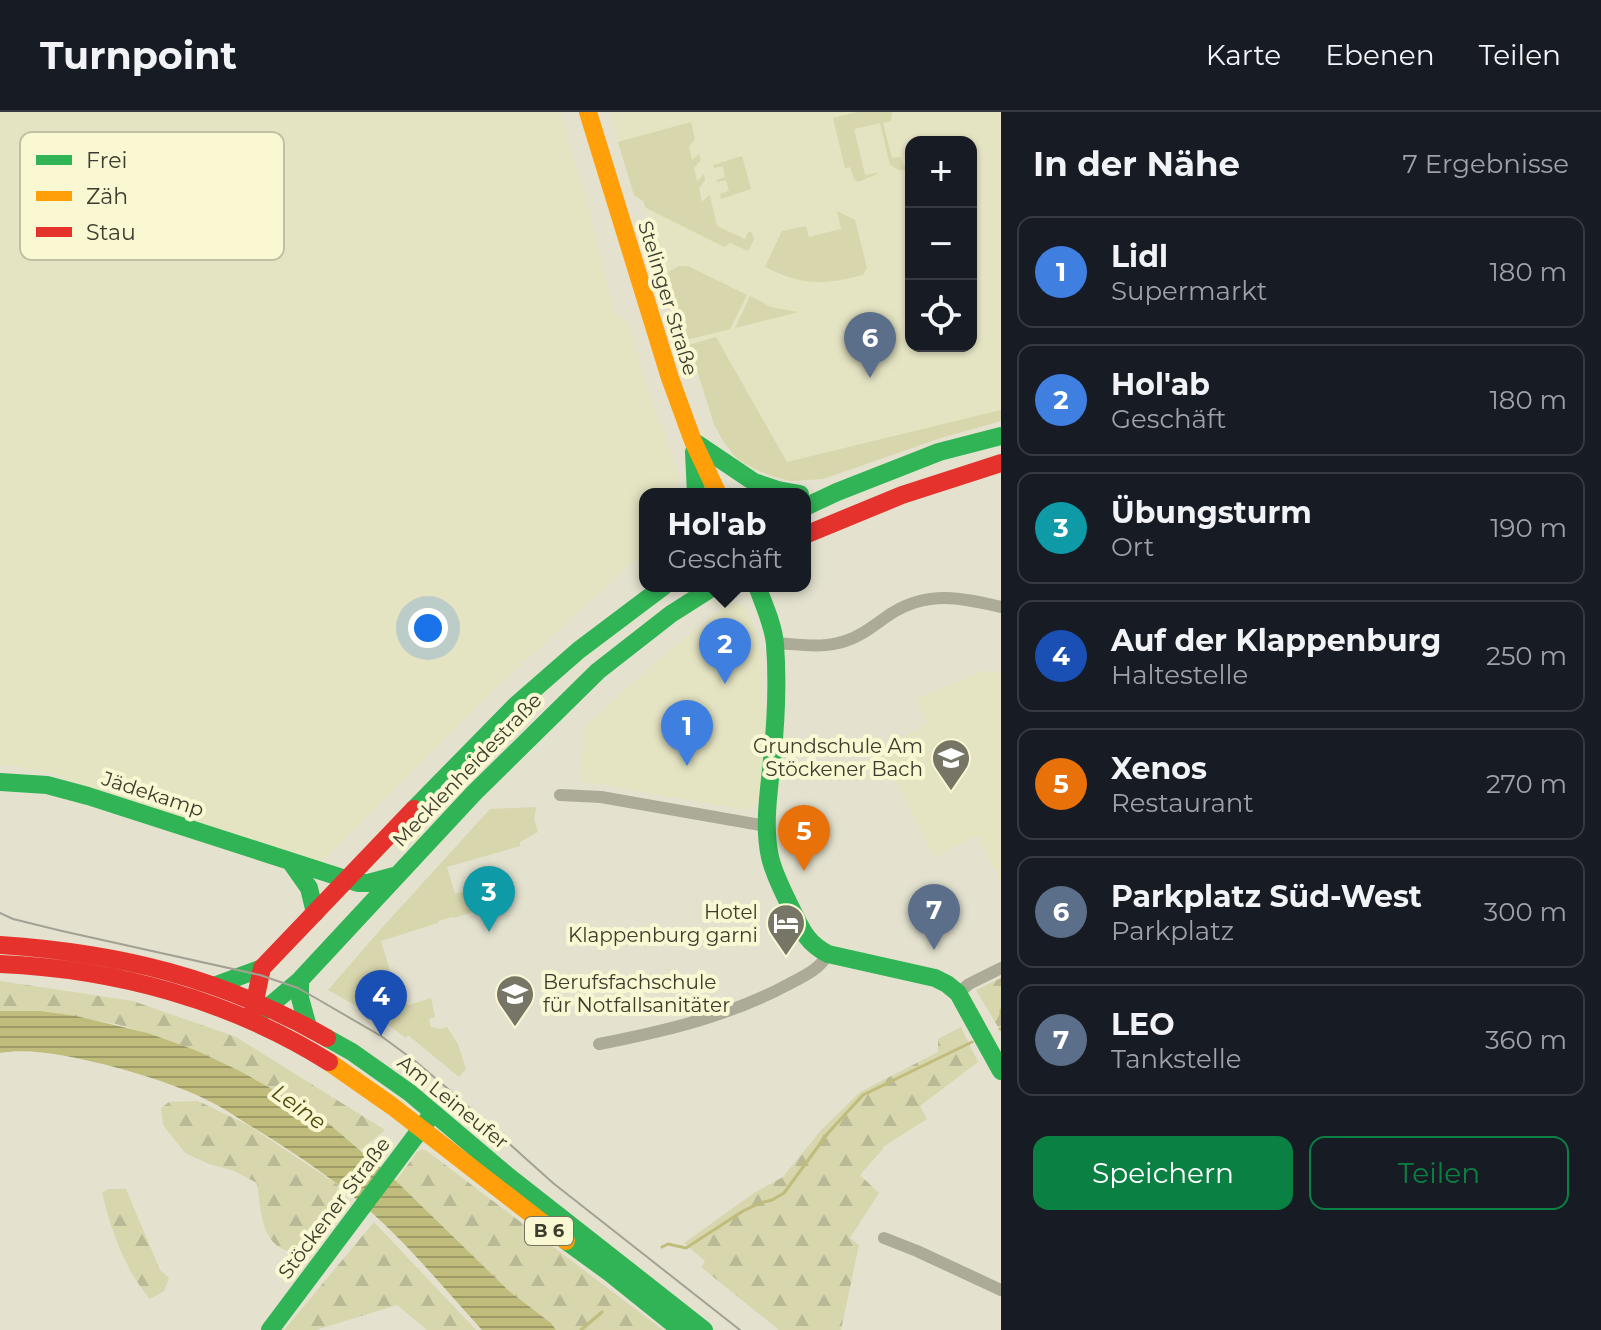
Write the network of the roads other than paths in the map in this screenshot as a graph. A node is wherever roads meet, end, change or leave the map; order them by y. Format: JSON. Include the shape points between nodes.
{"nodes":[{"id":1,"x":588,"y":112,"type":"edge"},
{"id":2,"x":1001,"y":436,"type":"edge"},
{"id":3,"x":693,"y":441,"type":"junction"},
{"id":4,"x":1001,"y":463,"type":"edge"},
{"id":5,"x":696,"y":488,"type":"edge"},
{"id":6,"x":715,"y":488,"type":"edge"},
{"id":7,"x":772,"y":488,"type":"edge"},
{"id":8,"x":837,"y":492,"type":"junction"},
{"id":9,"x":811,"y":494,"type":"edge"},
{"id":10,"x":811,"y":504,"type":"edge"},
{"id":11,"x":811,"y":533,"type":"edge"},
{"id":12,"x":653,"y":592,"type":"edge"},
{"id":13,"x":706,"y":592,"type":"edge"},
{"id":14,"x":759,"y":592,"type":"edge"},
{"id":15,"x":1001,"y":607,"type":"edge"},
{"id":16,"x":775,"y":643,"type":"junction"},
{"id":17,"x":0,"y":782,"type":"edge"},
{"id":18,"x":560,"y":795,"type":"dead end"},
{"id":19,"x":766,"y":826,"type":"junction"},
{"id":20,"x":290,"y":861,"type":"junction"},
{"id":21,"x":394,"y":876,"type":"junction"},
{"id":22,"x":348,"y":879,"type":"junction"},
{"id":23,"x":315,"y":913,"type":"junction"},
{"id":24,"x":0,"y":945,"type":"edge"},
{"id":25,"x":828,"y":954,"type":"junction"},
{"id":26,"x":0,"y":964,"type":"edge"},
{"id":27,"x":262,"y":968,"type":"junction"},
{"id":28,"x":1001,"y":968,"type":"edge"},
{"id":29,"x":300,"y":980,"type":"junction"},
{"id":30,"x":214,"y":986,"type":"junction"},
{"id":31,"x":958,"y":993,"type":"junction"},
{"id":32,"x":261,"y":1003,"type":"junction"},
{"id":33,"x":252,"y":1021,"type":"junction"},
{"id":34,"x":308,"y":1027,"type":"junction"},
{"id":35,"x":599,"y":1044,"type":"dead end"},
{"id":36,"x":1001,"y":1071,"type":"edge"},
{"id":37,"x":433,"y":1113,"type":"junction"},
{"id":38,"x":420,"y":1128,"type":"junction"},
{"id":39,"x":884,"y":1238,"type":"dead end"},
{"id":40,"x":1001,"y":1290,"type":"edge"},
{"id":41,"x":270,"y":1330,"type":"edge"},
{"id":42,"x":681,"y":1330,"type":"edge"},
{"id":43,"x":704,"y":1330,"type":"edge"}],
"edges":[{"from":1,"to":3,"type":"main road","name":"Stelinger Straße"},
{"from":2,"to":8,"type":"main road","via":[[939,452]]},
{"from":3,"to":5,"type":"main road"},
{"from":3,"to":6,"type":"main road","name":"Stelinger Straße"},
{"from":3,"to":7,"type":"main road","via":[[754,482]]},
{"from":4,"to":11,"type":"main road","via":[[950,477]]},
{"from":8,"to":9,"type":"main road"},
{"from":8,"to":10,"type":"main road"},
{"from":12,"to":22,"type":"main road","name":"Mecklenheidestraße","via":[[516,705]]},
{"from":13,"to":21,"type":"main road","name":"Mecklenheidestraße","via":[[598,671]]},
{"from":14,"to":16,"type":"main road"},
{"from":15,"to":16,"type":"street","via":[[964,598],[930,599],[903,607],[838,643]]},
{"from":16,"to":19,"type":"main road","via":[[776,718]]},
{"from":17,"to":20,"type":"main road","name":"Jädekamp","via":[[47,785],[88,796]]},
{"from":18,"to":19,"type":"street","via":[[601,797]]},
{"from":19,"to":25,"type":"main road","via":[[770,857],[787,901],[808,940]]},
{"from":20,"to":22,"type":"main road","name":"Jädekamp"},
{"from":20,"to":23,"type":"main road","via":[[309,888]]},
{"from":21,"to":22,"type":"main road","name":"Jädekamp","via":[[368,883]]},
{"from":21,"to":29,"type":"main road","name":"Mecklenheidestraße"},
{"from":22,"to":23,"type":"main road","name":"Mecklenheidestraße"},
{"from":23,"to":27,"type":"main road","name":"Mecklenheidestraße"},
{"from":24,"to":30,"type":"main road","name":"Am Leineufer","number":"B 6","via":[[136,961]]},
{"from":25,"to":31,"type":"main road","via":[[935,978]]},
{"from":25,"to":35,"type":"street","via":[[816,969],[743,1006]]},
{"from":26,"to":33,"type":"main road","name":"Am Leineufer","number":"B 6","via":[[130,980]]},
{"from":27,"to":30,"type":"main road"},
{"from":27,"to":32,"type":"main road","name":"Mecklenheidestraße"},
{"from":28,"to":31,"type":"street"},
{"from":29,"to":32,"type":"main road","name":"Mecklenheidestraße"},
{"from":29,"to":34,"type":"main road","via":[[300,1007]]},
{"from":30,"to":32,"type":"main road","name":"Am Leineufer","number":"B 6"},
{"from":31,"to":36,"type":"main road"},
{"from":32,"to":33,"type":"main road"},
{"from":32,"to":34,"type":"main road","name":"Am Leineufer","number":"B 6"},
{"from":33,"to":38,"type":"main road","name":"Am Leineufer","number":"B 6","via":[[347,1073]]},
{"from":34,"to":37,"type":"main road","name":"Am Leineufer","number":"B 6","via":[[361,1058]]},
{"from":37,"to":38,"type":"main road","name":"Stöckener Straße"},
{"from":37,"to":43,"type":"main road","name":"Am Leineufer","number":"B 6"},
{"from":38,"to":41,"type":"main road","name":"Stöckener Straße"},
{"from":38,"to":42,"type":"main road","name":"Am Leineufer","number":"B 6"},
{"from":39,"to":40,"type":"street"}]}
